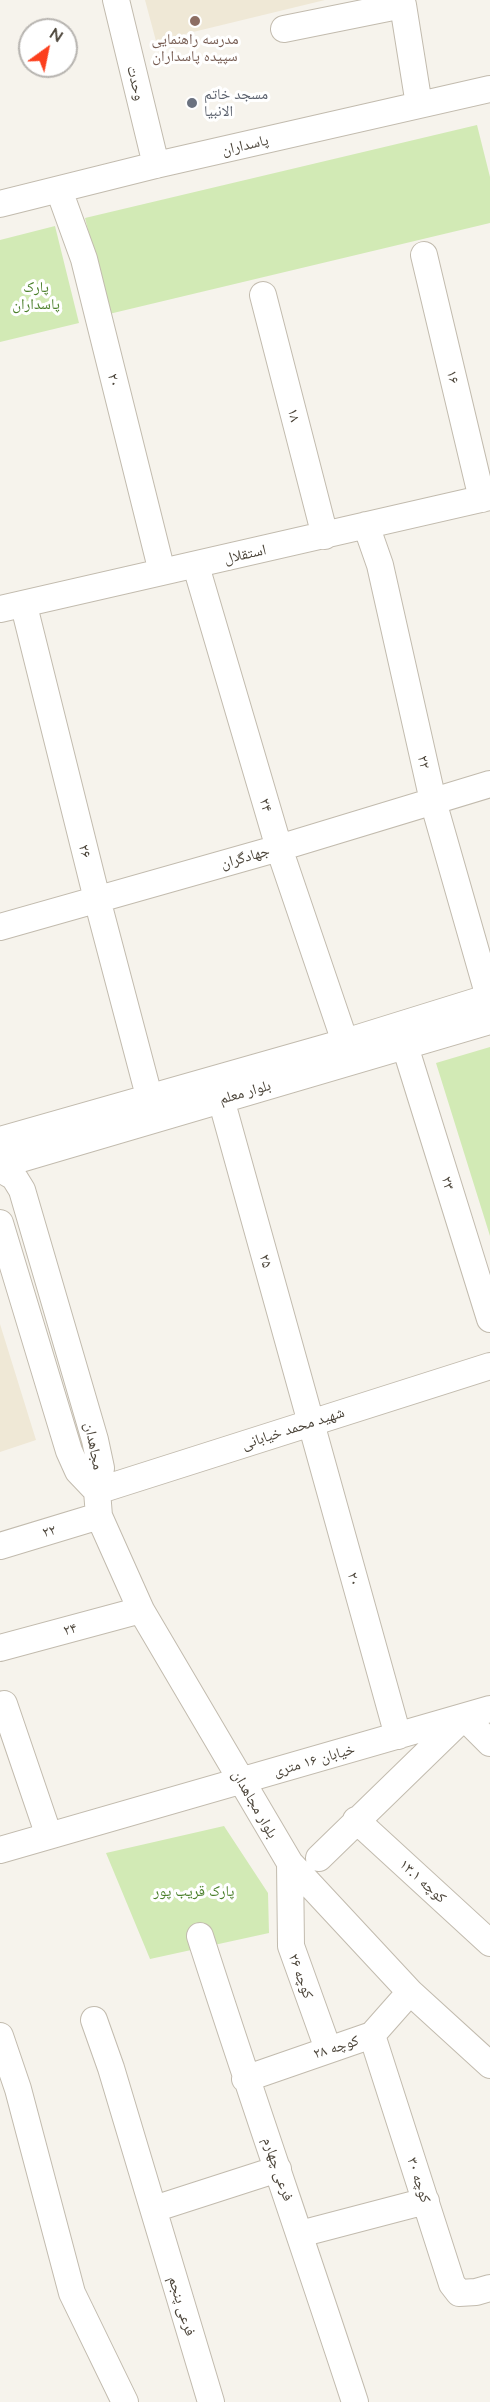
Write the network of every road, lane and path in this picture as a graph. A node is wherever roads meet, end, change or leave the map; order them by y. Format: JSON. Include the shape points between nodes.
{"nodes":[{"id":1,"x":116,"y":0,"type":"edge"},
{"id":2,"x":284,"y":29,"type":"dead end"},
{"id":3,"x":490,"y":89,"type":"edge"},
{"id":4,"x":419,"y":105,"type":"junction"},
{"id":5,"x":156,"y":165,"type":"junction"},
{"id":6,"x":59,"y":190,"type":"junction"},
{"id":7,"x":0,"y":204,"type":"edge"},
{"id":8,"x":424,"y":255,"type":"dead end"},
{"id":9,"x":263,"y":295,"type":"dead end"},
{"id":10,"x":486,"y":498,"type":"edge"},
{"id":11,"x":366,"y":525,"type":"junction"},
{"id":12,"x":325,"y":536,"type":"junction"},
{"id":13,"x":196,"y":566,"type":"junction"},
{"id":14,"x":162,"y":572,"type":"junction"},
{"id":15,"x":6,"y":608,"type":"edge"},
{"id":16,"x":490,"y":784,"type":"edge"},
{"id":17,"x":433,"y":801,"type":"junction"},
{"id":18,"x":279,"y":848,"type":"junction"},
{"id":19,"x":97,"y":898,"type":"junction"},
{"id":20,"x":0,"y":927,"type":"edge"},
{"id":21,"x":490,"y":997,"type":"edge"},
{"id":22,"x":490,"y":1021,"type":"edge"},
{"id":23,"x":439,"y":1024,"type":"junction"},
{"id":24,"x":345,"y":1042,"type":"junction"},
{"id":25,"x":405,"y":1046,"type":"junction"},
{"id":26,"x":149,"y":1096,"type":"junction"},
{"id":27,"x":221,"y":1099,"type":"junction"},
{"id":28,"x":0,"y":1140,"type":"edge"},
{"id":29,"x":0,"y":1167,"type":"edge"},
{"id":30,"x":0,"y":1223,"type":"edge"},
{"id":31,"x":490,"y":1319,"type":"edge"},
{"id":32,"x":490,"y":1366,"type":"edge"},
{"id":33,"x":311,"y":1423,"type":"junction"},
{"id":34,"x":98,"y":1503,"type":"junction"},
{"id":35,"x":0,"y":1546,"type":"edge"},
{"id":36,"x":141,"y":1610,"type":"junction"},
{"id":37,"x":0,"y":1648,"type":"edge"},
{"id":38,"x":4,"y":1704,"type":"dead end"},
{"id":39,"x":490,"y":1709,"type":"edge"},
{"id":40,"x":464,"y":1717,"type":"junction"},
{"id":41,"x":398,"y":1736,"type":"junction"},
{"id":42,"x":490,"y":1743,"type":"edge"},
{"id":43,"x":242,"y":1780,"type":"junction"},
{"id":44,"x":356,"y":1820,"type":"junction"},
{"id":45,"x":49,"y":1836,"type":"junction"},
{"id":46,"x":0,"y":1850,"type":"edge"},
{"id":47,"x":319,"y":1858,"type":"dead end"},
{"id":48,"x":290,"y":1863,"type":"junction"},
{"id":49,"x":200,"y":1936,"type":"dead end"},
{"id":50,"x":490,"y":1942,"type":"edge"},
{"id":51,"x":410,"y":1992,"type":"junction"},
{"id":52,"x":94,"y":2020,"type":"dead end"},
{"id":53,"x":372,"y":2035,"type":"junction"},
{"id":54,"x":0,"y":2036,"type":"edge"},
{"id":55,"x":328,"y":2049,"type":"junction"},
{"id":56,"x":485,"y":2051,"type":"edge"},
{"id":57,"x":245,"y":2079,"type":"junction"},
{"id":58,"x":278,"y":2169,"type":"junction"},
{"id":59,"x":426,"y":2201,"type":"junction"},
{"id":60,"x":154,"y":2209,"type":"junction"},
{"id":61,"x":300,"y":2235,"type":"junction"},
{"id":62,"x":490,"y":2288,"type":"edge"},
{"id":63,"x":124,"y":2402,"type":"edge"},
{"id":64,"x":211,"y":2402,"type":"edge"},
{"id":65,"x":355,"y":2402,"type":"edge"}],
"edges":[{"from":1,"to":5,"type":"street","name":"وحدت"},
{"from":2,"to":4,"type":"street","via":[[403,5]]},
{"from":3,"to":4,"type":"street","name":"پاسداران"},
{"from":4,"to":5,"type":"street","name":"پاسداران"},
{"from":5,"to":6,"type":"street","name":"پاسداران"},
{"from":6,"to":7,"type":"street","name":"پاسداران"},
{"from":6,"to":14,"type":"street","name":"۲۰","via":[[84,259]]},
{"from":8,"to":10,"type":"street","name":"۱۶"},
{"from":9,"to":12,"type":"street","name":"۱۸"},
{"from":10,"to":11,"type":"street","name":"استقلال"},
{"from":11,"to":12,"type":"street","name":"استقلال"},
{"from":11,"to":17,"type":"street","name":"۲۲","via":[[381,565]]},
{"from":12,"to":13,"type":"street","name":"استقلال"},
{"from":13,"to":14,"type":"street","name":"استقلال"},
{"from":13,"to":18,"type":"street","name":"۲۴"},
{"from":14,"to":15,"type":"street","name":"استقلال"},
{"from":15,"to":19,"type":"street","name":"۲۶"},
{"from":16,"to":17,"type":"street","name":"جهادگران"},
{"from":17,"to":18,"type":"street","name":"جهادگران"},
{"from":17,"to":21,"type":"street","name":"۲۲"},
{"from":18,"to":19,"type":"street","name":"جهادگران"},
{"from":18,"to":24,"type":"street","name":"۲۴"},
{"from":19,"to":20,"type":"street","name":"جهادگران"},
{"from":19,"to":26,"type":"street","name":"۲۶"},
{"from":21,"to":23,"type":"street","name":"بلوار معلم"},
{"from":22,"to":23,"type":"street","name":"بلوار معلم"},
{"from":23,"to":24,"type":"street","name":"بلوار معلم"},
{"from":23,"to":25,"type":"street","name":"بلوار معلم"},
{"from":24,"to":26,"type":"street","name":"بلوار معلم"},
{"from":25,"to":27,"type":"street","name":"بلوار معلم"},
{"from":25,"to":31,"type":"street","name":"۲۳"},
{"from":26,"to":28,"type":"street","name":"بلوار معلم"},
{"from":27,"to":29,"type":"street","name":"بلوار معلم"},
{"from":27,"to":33,"type":"street","name":"۲۵"},
{"from":29,"to":34,"type":"street","name":"مجاهدان","via":[[14,1177],[22,1190],[95,1440],[101,1468]]},
{"from":30,"to":34,"type":"street","name":"مجاهدان","via":[[69,1451]]},
{"from":32,"to":33,"type":"street","name":"شهید محمد خیابانی"},
{"from":33,"to":34,"type":"street","name":"شهید محمد خیابانی"},
{"from":33,"to":41,"type":"street","name":"۲۰"},
{"from":34,"to":35,"type":"street","name":"۲۲"},
{"from":34,"to":36,"type":"street","name":"بلوار مجاهدان"},
{"from":36,"to":37,"type":"street","name":"۲۴"},
{"from":36,"to":43,"type":"street","name":"بلوار مجاهدان"},
{"from":38,"to":45,"type":"street"},
{"from":39,"to":40,"type":"street","name":"خیابان ۱۶ متری"},
{"from":40,"to":41,"type":"street","name":"خیابان ۱۶ متری"},
{"from":40,"to":42,"type":"street"},
{"from":40,"to":44,"type":"street"},
{"from":41,"to":43,"type":"street","name":"خیابان ۱۶ متری"},
{"from":43,"to":45,"type":"street","name":"خیابان ۱۶ متری"},
{"from":43,"to":48,"type":"street","name":"بلوار مجاهدان"},
{"from":44,"to":47,"type":"street"},
{"from":44,"to":50,"type":"street","name":"کوچه ۱۳.۱"},
{"from":45,"to":46,"type":"street","name":"خیابان ۱۶ متری"},
{"from":48,"to":51,"type":"street","name":"بلوار مجاهدان"},
{"from":48,"to":55,"type":"street","name":"کوچه ۲۶","via":[[291,1946]]},
{"from":49,"to":57,"type":"street","name":"فرعی چهارم"},
{"from":51,"to":53,"type":"street","name":"کوچه ۲۸"},
{"from":51,"to":56,"type":"street","name":"بلوار مجاهدان"},
{"from":52,"to":60,"type":"street"},
{"from":53,"to":55,"type":"street","name":"کوچه ۲۸"},
{"from":53,"to":59,"type":"street","name":"کوچه ۳۰"},
{"from":54,"to":63,"type":"street","via":[[18,2089],[72,2293]]},
{"from":55,"to":57,"type":"street","name":"کوچه ۲۸"},
{"from":57,"to":58,"type":"street","name":"فرعی چهارم"},
{"from":58,"to":60,"type":"street"},
{"from":58,"to":61,"type":"street","name":"فرعی چهارم"},
{"from":59,"to":61,"type":"street"},
{"from":59,"to":62,"type":"street","name":"کوچه ۳۰","via":[[452,2284],[459,2293]]},
{"from":60,"to":64,"type":"street","name":"فرعی پنجم"},
{"from":61,"to":65,"type":"street","name":"فرعی چهارم"}]}
